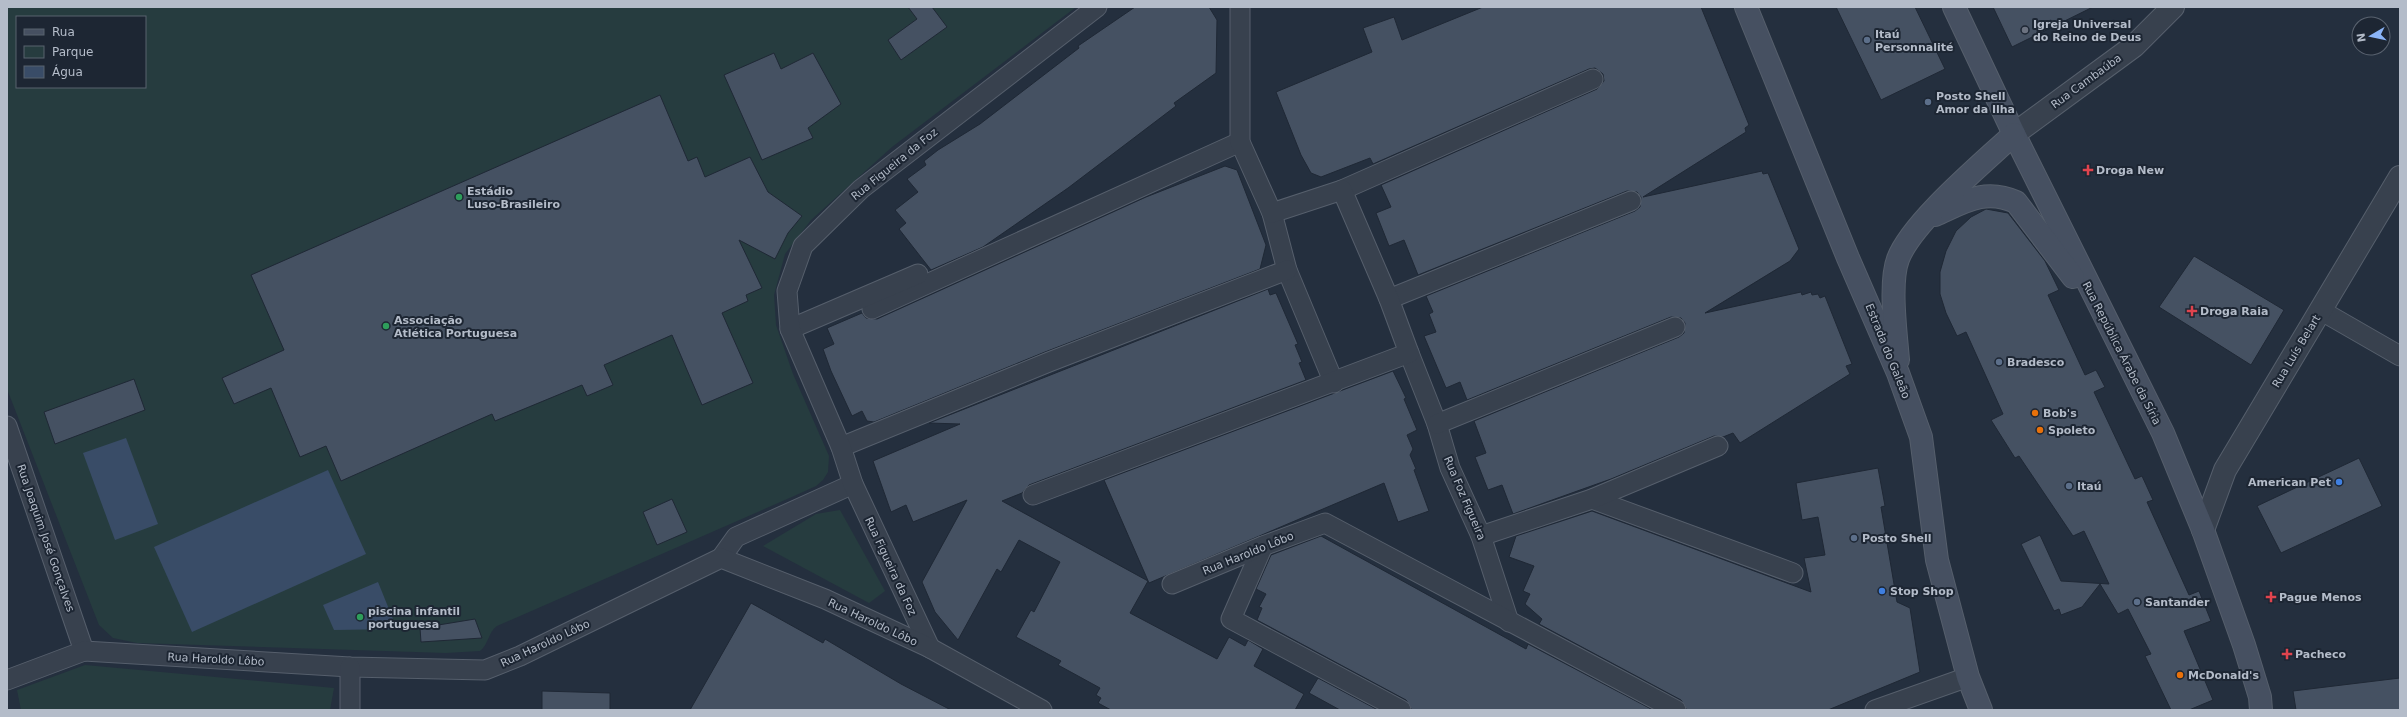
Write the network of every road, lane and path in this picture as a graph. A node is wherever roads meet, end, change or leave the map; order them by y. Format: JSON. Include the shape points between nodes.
{"nodes":[{"id":1,"x":1097,"y":7,"type":"edge"},
{"id":2,"x":1240,"y":7,"type":"edge"},
{"id":3,"x":1746,"y":7,"type":"edge"},
{"id":4,"x":1954,"y":7,"type":"edge"},
{"id":5,"x":2172,"y":7,"type":"edge"},
{"id":6,"x":1593,"y":79,"type":"dead end"},
{"id":7,"x":2014,"y":134,"type":"junction"},
{"id":8,"x":1240,"y":142,"type":"junction"},
{"id":9,"x":2400,"y":177,"type":"edge"},
{"id":10,"x":1342,"y":190,"type":"junction"},
{"id":11,"x":1631,"y":201,"type":"dead end"},
{"id":12,"x":1272,"y":213,"type":"junction"},
{"id":13,"x":1927,"y":219,"type":"junction"},
{"id":14,"x":1287,"y":270,"type":"junction"},
{"id":15,"x":918,"y":274,"type":"dead end"},
{"id":16,"x":1389,"y":299,"type":"junction"},
{"id":17,"x":872,"y":309,"type":"dead end"},
{"id":18,"x":2320,"y":310,"type":"junction"},
{"id":19,"x":2105,"y":321,"type":"junction"},
{"id":20,"x":1675,"y":327,"type":"dead end"},
{"id":21,"x":790,"y":329,"type":"junction"},
{"id":22,"x":1409,"y":353,"type":"junction"},
{"id":23,"x":2400,"y":356,"type":"edge"},
{"id":24,"x":1898,"y":373,"type":"junction"},
{"id":25,"x":1334,"y":382,"type":"junction"},
{"id":26,"x":1437,"y":424,"type":"junction"},
{"id":27,"x":7,"y":426,"type":"edge"},
{"id":28,"x":1718,"y":446,"type":"dead end"},
{"id":29,"x":841,"y":447,"type":"junction"},
{"id":30,"x":853,"y":484,"type":"junction"},
{"id":31,"x":1033,"y":495,"type":"dead end"},
{"id":32,"x":1592,"y":500,"type":"junction"},
{"id":33,"x":2203,"y":530,"type":"junction"},
{"id":34,"x":1481,"y":536,"type":"junction"},
{"id":35,"x":1263,"y":546,"type":"junction"},
{"id":36,"x":721,"y":558,"type":"junction"},
{"id":37,"x":1794,"y":573,"type":"dead end"},
{"id":38,"x":1172,"y":584,"type":"dead end"},
{"id":39,"x":1509,"y":622,"type":"junction"},
{"id":40,"x":930,"y":648,"type":"junction"},
{"id":41,"x":84,"y":651,"type":"junction"},
{"id":42,"x":350,"y":667,"type":"junction"},
{"id":43,"x":1968,"y":677,"type":"junction"},
{"id":44,"x":7,"y":680,"type":"edge"},
{"id":45,"x":350,"y":710,"type":"edge"},
{"id":46,"x":1042,"y":710,"type":"edge"},
{"id":47,"x":1401,"y":710,"type":"edge"},
{"id":48,"x":1676,"y":710,"type":"edge"},
{"id":49,"x":1875,"y":710,"type":"edge"},
{"id":50,"x":1981,"y":710,"type":"edge"},
{"id":51,"x":2261,"y":710,"type":"edge"}],
"edges":[{"from":1,"to":21,"type":"street","name":"Rua Figueira da Foz","via":[[860,189],[803,246],[787,291]]},
{"from":2,"to":8,"type":"street"},
{"from":3,"to":24,"type":"main road","name":"Estrada do Galeão","via":[[1848,258]]},
{"from":4,"to":7,"type":"main road","name":"Rua República Árabe da Síria"},
{"from":5,"to":7,"type":"street","name":"Rua Cambaúba","via":[[2134,46]]},
{"from":6,"to":10,"type":"street"},
{"from":7,"to":13,"type":"main road"},
{"from":7,"to":19,"type":"main road","name":"Rua República Árabe da Síria"},
{"from":8,"to":12,"type":"street"},
{"from":8,"to":17,"type":"street"},
{"from":9,"to":18,"type":"street","name":"Rua Luís Belart"},
{"from":10,"to":12,"type":"street"},
{"from":10,"to":16,"type":"street","name":"Rua Foz Figueira"},
{"from":11,"to":16,"type":"street"},
{"from":12,"to":14,"type":"street"},
{"from":13,"to":19,"type":"main road","via":[[1987,195],[2003,196],[2016,202]]},
{"from":13,"to":24,"type":"main road","via":[[1909,240],[1898,260],[1895,303]]},
{"from":14,"to":25,"type":"street"},
{"from":14,"to":29,"type":"street","via":[[1049,362]]},
{"from":15,"to":21,"type":"street"},
{"from":16,"to":22,"type":"street","name":"Rua Foz Figueira"},
{"from":18,"to":23,"type":"street"},
{"from":18,"to":33,"type":"street","name":"Rua Luís Belart","via":[[2225,470]]},
{"from":19,"to":33,"type":"main road","name":"Rua República Árabe da Síria","via":[[2162,433]]},
{"from":20,"to":26,"type":"street"},
{"from":21,"to":29,"type":"street","name":"Rua Figueira da Foz"},
{"from":22,"to":25,"type":"street"},
{"from":22,"to":26,"type":"street","name":"Rua Foz Figueira"},
{"from":24,"to":43,"type":"main road","name":"Estrada do Galeão","via":[[1920,437],[1937,560]]},
{"from":25,"to":31,"type":"street"},
{"from":26,"to":34,"type":"street","name":"Rua Foz Figueira","via":[[1450,468]]},
{"from":27,"to":41,"type":"street","name":"Rua Joaquim José Gonçalves"},
{"from":28,"to":32,"type":"street"},
{"from":29,"to":30,"type":"street","name":"Rua Figueira da Foz"},
{"from":30,"to":36,"type":"street","via":[[736,538]]},
{"from":30,"to":40,"type":"street","name":"Rua Figueira da Foz"},
{"from":32,"to":34,"type":"street"},
{"from":32,"to":37,"type":"street"},
{"from":33,"to":51,"type":"main road","name":"Rua República Árabe da Síria","via":[[2244,645],[2260,697]]},
{"from":34,"to":39,"type":"street","name":"Rua Foz Figueira"},
{"from":35,"to":38,"type":"street","name":"Rua Haroldo Lôbo"},
{"from":35,"to":39,"type":"street","name":"Rua Haroldo Lôbo","via":[[1325,523]]},
{"from":35,"to":47,"type":"street","via":[[1231,619]]},
{"from":36,"to":40,"type":"street","name":"Rua Haroldo Lôbo","via":[[825,599]]},
{"from":36,"to":42,"type":"street","name":"Rua Haroldo Lôbo","via":[[520,656],[485,670]]},
{"from":39,"to":48,"type":"street"},
{"from":40,"to":46,"type":"street","name":"Rua Haroldo Lôbo"},
{"from":41,"to":42,"type":"street","name":"Rua Haroldo Lôbo"},
{"from":41,"to":44,"type":"street","name":"Rua Haroldo Lôbo"},
{"from":42,"to":45,"type":"street"},
{"from":43,"to":49,"type":"street"},
{"from":43,"to":50,"type":"main road","name":"Estrada do Galeão"}]}
